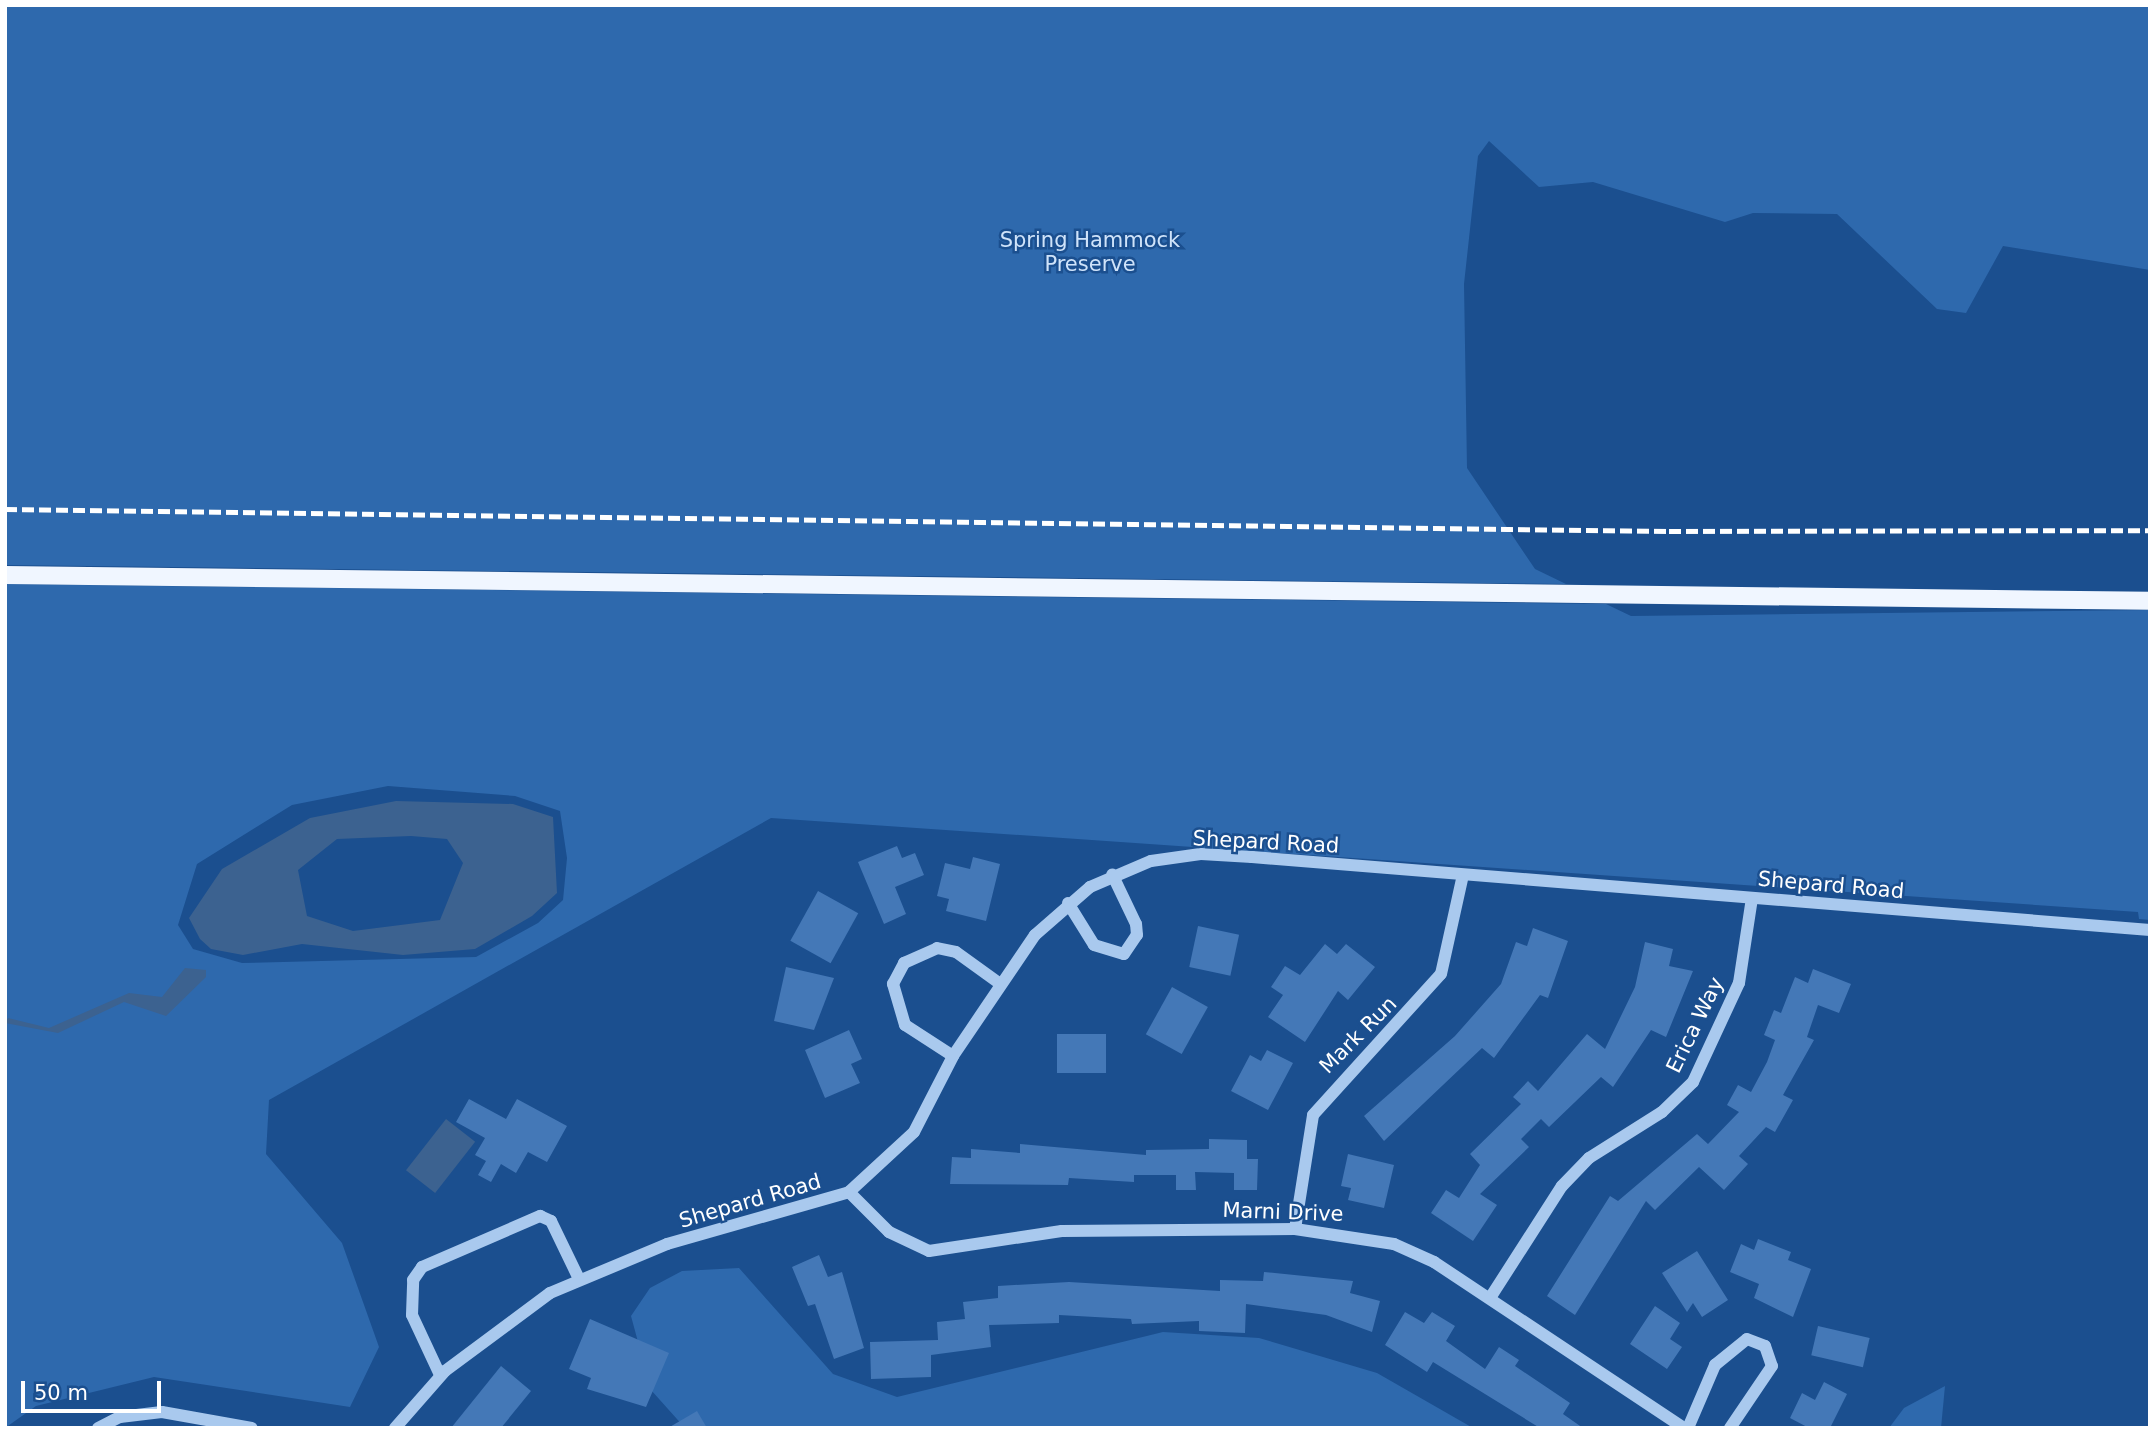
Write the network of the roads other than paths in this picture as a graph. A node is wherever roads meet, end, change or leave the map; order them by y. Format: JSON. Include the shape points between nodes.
{"nodes":[{"id":1,"x":5,"y":575,"type":"edge"},
{"id":2,"x":2150,"y":601,"type":"edge"},
{"id":3,"x":1112,"y":874,"type":"junction"},
{"id":4,"x":1463,"y":875,"type":"junction"},
{"id":5,"x":1752,"y":898,"type":"junction"},
{"id":6,"x":1068,"y":903,"type":"junction"},
{"id":7,"x":2150,"y":930,"type":"edge"},
{"id":8,"x":999,"y":984,"type":"junction"},
{"id":9,"x":953,"y":1056,"type":"junction"},
{"id":10,"x":849,"y":1192,"type":"junction"},
{"id":11,"x":1295,"y":1229,"type":"junction"},
{"id":12,"x":579,"y":1279,"type":"junction"},
{"id":13,"x":1490,"y":1298,"type":"junction"},
{"id":14,"x":440,"y":1375,"type":"junction"},
{"id":15,"x":98,"y":1428,"type":"edge"},
{"id":16,"x":252,"y":1428,"type":"edge"},
{"id":17,"x":395,"y":1428,"type":"edge"},
{"id":18,"x":1686,"y":1428,"type":"edge"},
{"id":19,"x":1730,"y":1428,"type":"edge"}],
"edges":[{"from":1,"to":2,"type":"main road"},
{"from":3,"to":4,"type":"street","name":"Shepard Road","via":[[1201,854]]},
{"from":3,"to":6,"type":"street","name":"Shepard Road"},
{"from":3,"to":6,"type":"street","via":[[1136,923],[1137,935],[1124,954],[1094,945]]},
{"from":4,"to":5,"type":"street","name":"Shepard Road"},
{"from":4,"to":11,"type":"street","name":"Mark Run","via":[[1441,974],[1313,1115]]},
{"from":5,"to":7,"type":"street","name":"Shepard Road"},
{"from":5,"to":13,"type":"street","name":"Erica Way","via":[[1739,983],[1693,1082],[1662,1112],[1589,1158],[1562,1186]]},
{"from":6,"to":8,"type":"street","name":"Shepard Road"},
{"from":8,"to":9,"type":"street","name":"Shepard Road"},
{"from":8,"to":9,"type":"street","via":[[947,950],[921,950],[904,963],[893,984],[894,1004],[905,1025]]},
{"from":9,"to":10,"type":"street","name":"Shepard Road","via":[[914,1132]]},
{"from":10,"to":11,"type":"street","name":"Marni Drive","via":[[889,1232],[929,1251],[1062,1231]]},
{"from":10,"to":12,"type":"street","name":"Shepard Road","via":[[667,1244]]},
{"from":11,"to":13,"type":"street","name":"Marni Drive","via":[[1394,1244]]},
{"from":12,"to":14,"type":"street","name":"Shepard Road","via":[[550,1293]]},
{"from":12,"to":14,"type":"street","via":[[551,1221],[540,1216],[422,1268],[413,1280],[412,1315]]},
{"from":13,"to":18,"type":"street","name":"Marni Drive"},
{"from":14,"to":17,"type":"street","name":"Shepard Road"},
{"from":15,"to":16,"type":"street","via":[[120,1417],[162,1412]]},
{"from":18,"to":19,"type":"street","name":"Marni Drive","via":[[1715,1365],[1747,1339],[1765,1346],[1772,1366]]}]}
